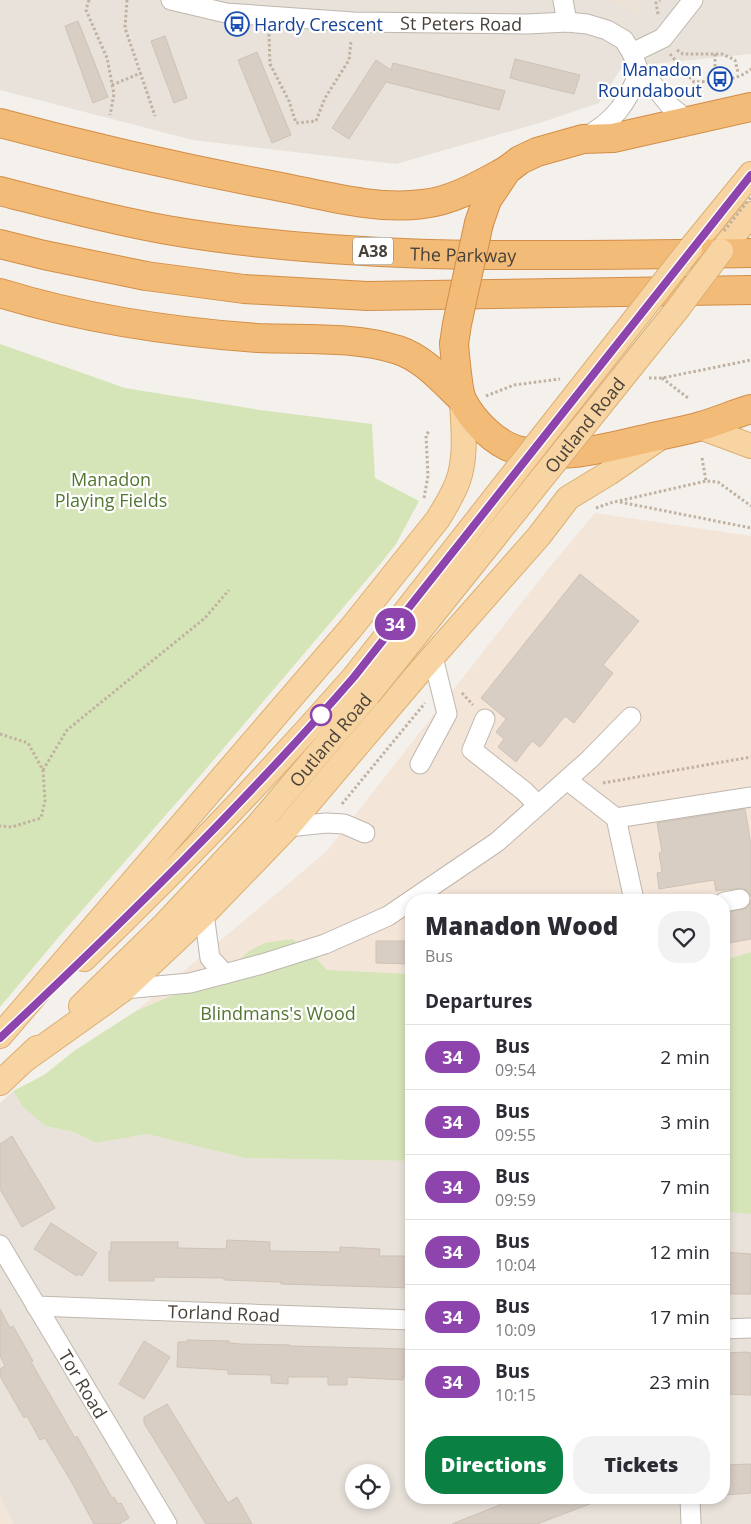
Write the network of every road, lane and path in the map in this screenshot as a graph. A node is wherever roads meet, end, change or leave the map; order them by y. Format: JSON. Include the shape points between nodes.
{"nodes":[{"id":1,"x":89,"y":0,"type":"edge"},
{"id":2,"x":127,"y":0,"type":"edge"},
{"id":3,"x":171,"y":0,"type":"edge"},
{"id":4,"x":562,"y":0,"type":"edge"},
{"id":5,"x":693,"y":0,"type":"edge"},
{"id":6,"x":226,"y":7,"type":"edge"},
{"id":7,"x":273,"y":16,"type":"junction"},
{"id":8,"x":353,"y":22,"type":"junction"},
{"id":9,"x":566,"y":22,"type":"junction"},
{"id":10,"x":661,"y":40,"type":"junction"},
{"id":11,"x":632,"y":53,"type":"junction"},
{"id":12,"x":715,"y":54,"type":"junction"},
{"id":13,"x":751,"y":68,"type":"edge"},
{"id":14,"x":639,"y":72,"type":"junction"},
{"id":15,"x":141,"y":73,"type":"junction"},
{"id":16,"x":715,"y":81,"type":"junction"},
{"id":17,"x":744,"y":82,"type":"edge"},
{"id":18,"x":112,"y":85,"type":"junction"},
{"id":19,"x":751,"y":107,"type":"edge"},
{"id":20,"x":110,"y":115,"type":"dead end"},
{"id":21,"x":155,"y":116,"type":"dead end"},
{"id":22,"x":699,"y":119,"type":"junction"},
{"id":23,"x":0,"y":122,"type":"edge"},
{"id":24,"x":583,"y":139,"type":"junction"},
{"id":25,"x":507,"y":170,"type":"junction"},
{"id":26,"x":751,"y":174,"type":"edge"},
{"id":27,"x":0,"y":191,"type":"edge"},
{"id":28,"x":751,"y":214,"type":"edge"},
{"id":29,"x":0,"y":244,"type":"edge"},
{"id":30,"x":751,"y":253,"type":"edge"},
{"id":31,"x":751,"y":290,"type":"edge"},
{"id":32,"x":0,"y":293,"type":"edge"},
{"id":33,"x":751,"y":360,"type":"edge"},
{"id":34,"x":563,"y":379,"type":"dead end"},
{"id":35,"x":469,"y":398,"type":"junction"},
{"id":36,"x":688,"y":398,"type":"dead end"},
{"id":37,"x":751,"y":409,"type":"edge"},
{"id":38,"x":700,"y":427,"type":"junction"},
{"id":39,"x":664,"y":435,"type":"junction"},
{"id":40,"x":751,"y":446,"type":"edge"},
{"id":41,"x":702,"y":458,"type":"dead end"},
{"id":42,"x":706,"y":481,"type":"junction"},
{"id":43,"x":617,"y":501,"type":"junction"},
{"id":44,"x":751,"y":506,"type":"edge"},
{"id":45,"x":594,"y":509,"type":"dead end"},
{"id":46,"x":751,"y":528,"type":"edge"},
{"id":47,"x":229,"y":590,"type":"dead end"},
{"id":48,"x":433,"y":657,"type":"junction"},
{"id":49,"x":361,"y":686,"type":"junction"},
{"id":50,"x":460,"y":690,"type":"dead end"},
{"id":51,"x":631,"y":717,"type":"dead end"},
{"id":52,"x":485,"y":719,"type":"joint"},
{"id":53,"x":0,"y":734,"type":"edge"},
{"id":54,"x":751,"y":757,"type":"edge"},
{"id":55,"x":420,"y":764,"type":"dead end"},
{"id":56,"x":43,"y":770,"type":"junction"},
{"id":57,"x":571,"y":776,"type":"junction"},
{"id":58,"x":751,"y":797,"type":"edge"},
{"id":59,"x":538,"y":805,"type":"junction"},
{"id":60,"x":616,"y":818,"type":"junction"},
{"id":61,"x":0,"y":826,"type":"edge"},
{"id":62,"x":288,"y":827,"type":"junction"},
{"id":63,"x":365,"y":833,"type":"dead end"},
{"id":64,"x":420,"y":894,"type":"edge"},
{"id":65,"x":633,"y":894,"type":"edge"},
{"id":66,"x":405,"y":904,"type":"edge"},
{"id":67,"x":204,"y":914,"type":"junction"},
{"id":68,"x":225,"y":974,"type":"junction"},
{"id":69,"x":124,"y":989,"type":"junction"},
{"id":70,"x":0,"y":1037,"type":"edge"},
{"id":71,"x":26,"y":1059,"type":"junction"},
{"id":72,"x":0,"y":1083,"type":"edge"},
{"id":73,"x":0,"y":1245,"type":"edge"},
{"id":74,"x":36,"y":1306,"type":"junction"},
{"id":75,"x":405,"y":1320,"type":"edge"},
{"id":76,"x":751,"y":1328,"type":"edge"},
{"id":77,"x":730,"y":1329,"type":"edge"},
{"id":78,"x":690,"y":1504,"type":"edge"},
{"id":79,"x":166,"y":1524,"type":"edge"},
{"id":80,"x":691,"y":1524,"type":"edge"}],
"edges":[{"from":1,"to":18,"type":"path","via":[[86,10],[107,58]]},
{"from":2,"to":15,"type":"path","via":[[125,28]]},
{"from":3,"to":6,"type":"street","name":"St Peters Road"},
{"from":4,"to":9,"type":"street"},
{"from":5,"to":10,"type":"street"},
{"from":6,"to":7,"type":"street","name":"St Peters Road"},
{"from":7,"to":8,"type":"street","name":"St Peters Road"},
{"from":7,"to":8,"type":"path","via":[[268,36],[270,64],[296,123],[316,121],[349,60]]},
{"from":8,"to":9,"type":"street","name":"St Peters Road"},
{"from":9,"to":11,"type":"street","name":"St Peters Road","via":[[608,30],[624,40]]},
{"from":10,"to":11,"type":"street"},
{"from":10,"to":12,"type":"path","via":[[683,54]]},
{"from":10,"to":16,"type":"path","via":[[694,82]]},
{"from":11,"to":14,"type":"street","name":"St Peters Road"},
{"from":12,"to":16,"type":"path"},
{"from":12,"to":17,"type":"path","via":[[735,60]]},
{"from":13,"to":16,"type":"path","via":[[746,73]]},
{"from":14,"to":22,"type":"street","name":"St Peters Road","via":[[671,107]]},
{"from":14,"to":24,"type":"street","via":[[616,115]]},
{"from":15,"to":18,"type":"path"},
{"from":15,"to":21,"type":"path"},
{"from":17,"to":22,"type":"highway"},
{"from":18,"to":20,"type":"path","via":[[114,94]]},
{"from":19,"to":22,"type":"highway"},
{"from":22,"to":24,"type":"highway","via":[[613,138]]},
{"from":23,"to":25,"type":"highway","via":[[86,146],[207,173],[389,205],[442,200]]},
{"from":24,"to":25,"type":"highway","via":[[537,152]]},
{"from":25,"to":35,"type":"highway","bridge":true,"via":[[487,200],[479,223],[456,324],[455,360]]},
{"from":26,"to":49,"type":"main road","name":"Outland Road","bridge":true,"via":[[690,249]]},
{"from":27,"to":30,"type":"highway","name":"The Parkway","number":"A38","via":[[167,230],[326,249],[483,255]]},
{"from":28,"to":49,"type":"main road","name":"Outland Road","bridge":true,"via":[[679,307]]},
{"from":29,"to":31,"type":"highway","via":[[146,276],[254,290],[367,296]]},
{"from":32,"to":35,"type":"highway","via":[[80,314],[170,328],[257,338],[381,346],[411,355]]},
{"from":33,"to":36,"type":"path","via":[[662,378]]},
{"from":34,"to":35,"type":"path","via":[[514,385]]},
{"from":35,"to":39,"type":"highway","via":[[485,430],[516,450],[567,453]]},
{"from":35,"to":70,"type":"main road","via":[[458,480],[438,519],[351,628]]},
{"from":37,"to":38,"type":"highway"},
{"from":38,"to":39,"type":"highway"},
{"from":38,"to":40,"type":"main road"},
{"from":39,"to":48,"type":"main road","via":[[568,498]]},
{"from":41,"to":42,"type":"path"},
{"from":42,"to":43,"type":"path"},
{"from":42,"to":44,"type":"path","via":[[718,482]]},
{"from":43,"to":45,"type":"path"},
{"from":43,"to":46,"type":"path"},
{"from":47,"to":56,"type":"path","via":[[205,618],[67,730]]},
{"from":48,"to":55,"type":"street","via":[[447,714]]},
{"from":48,"to":62,"type":"main road"},
{"from":49,"to":70,"type":"main road","name":"Outland Road","via":[[299,739],[150,895]]},
{"from":49,"to":71,"type":"main road","name":"Outland Road","via":[[258,825],[165,924]]},
{"from":50,"to":52,"type":"path"},
{"from":51,"to":57,"type":"street"},
{"from":52,"to":59,"type":"street","via":[[472,750]]},
{"from":53,"to":56,"type":"path","via":[[28,743]]},
{"from":54,"to":57,"type":"path","via":[[601,783]]},
{"from":56,"to":61,"type":"path","via":[[45,801],[40,818],[12,827]]},
{"from":57,"to":59,"type":"street"},
{"from":57,"to":60,"type":"street"},
{"from":58,"to":60,"type":"street"},
{"from":59,"to":64,"type":"street","via":[[497,842]]},
{"from":60,"to":65,"type":"street"},
{"from":62,"to":63,"type":"street","via":[[344,824]]},
{"from":62,"to":67,"type":"main road"},
{"from":66,"to":68,"type":"street","via":[[388,916],[325,944]]},
{"from":67,"to":68,"type":"street","via":[[210,958]]},
{"from":67,"to":69,"type":"main road"},
{"from":68,"to":69,"type":"street","via":[[190,983]]},
{"from":69,"to":71,"type":"main road"},
{"from":71,"to":72,"type":"main road","name":"Outland Road"},
{"from":73,"to":74,"type":"street","name":"Tor Road"},
{"from":74,"to":75,"type":"street","name":"Torland Road"},
{"from":74,"to":79,"type":"street","name":"Tor Road"},
{"from":76,"to":77,"type":"street"},
{"from":78,"to":80,"type":"street"}]}
